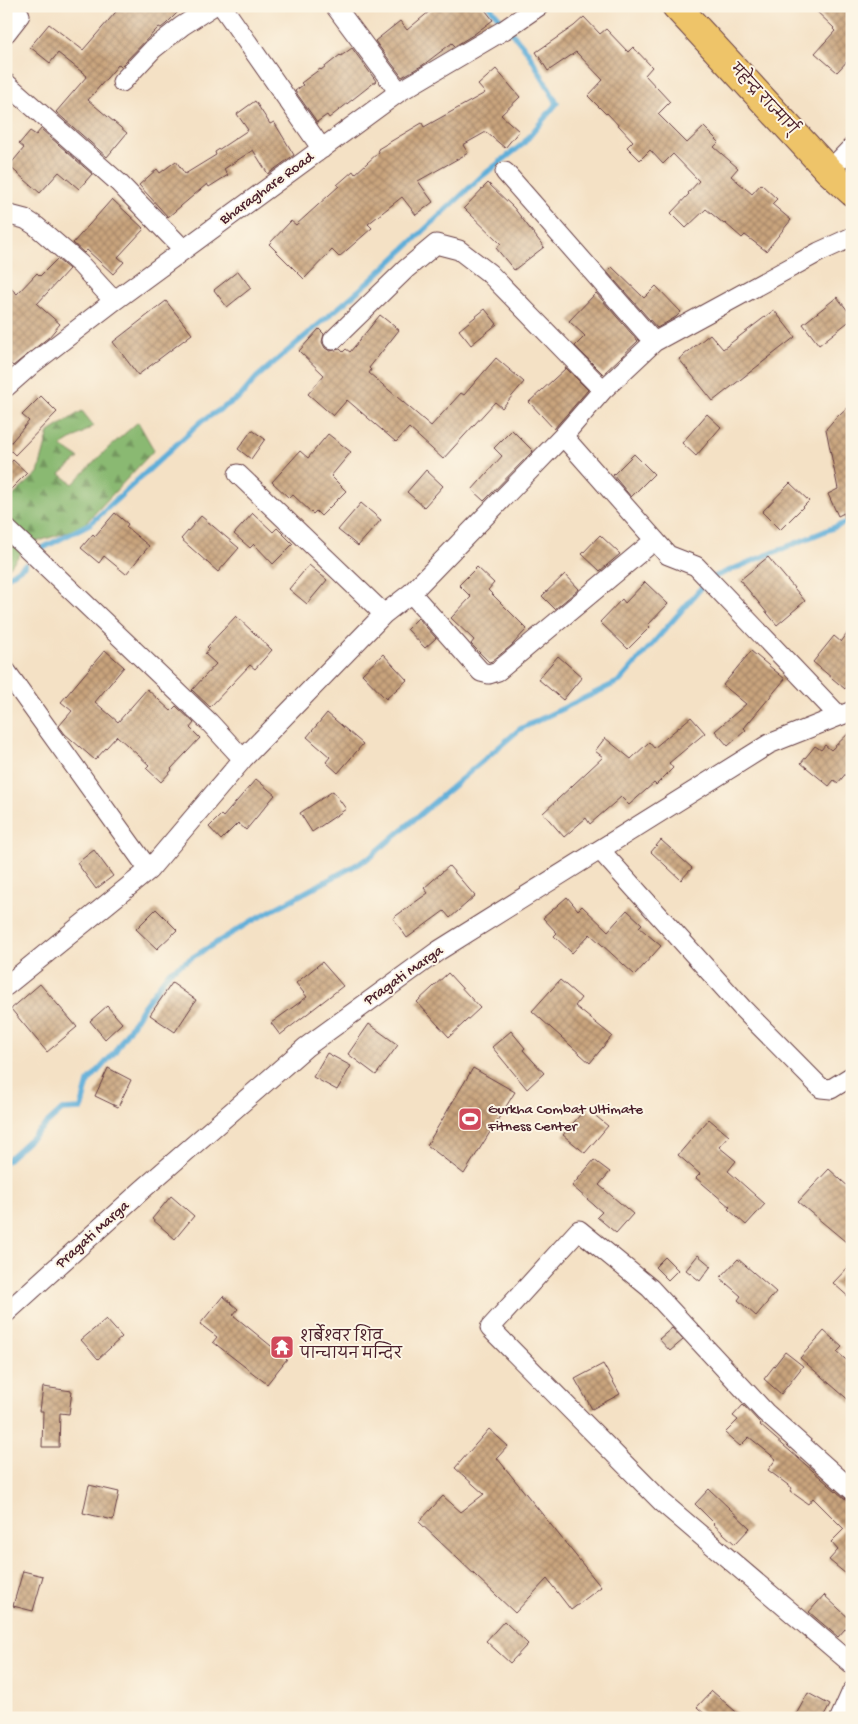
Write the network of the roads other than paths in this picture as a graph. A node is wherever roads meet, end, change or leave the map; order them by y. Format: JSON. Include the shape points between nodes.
{"nodes":[{"id":1,"x":213,"y":6,"type":"edge"},
{"id":2,"x":222,"y":6,"type":"edge"},
{"id":3,"x":335,"y":6,"type":"edge"},
{"id":4,"x":539,"y":6,"type":"edge"},
{"id":5,"x":676,"y":6,"type":"edge"},
{"id":6,"x":20,"y":14,"type":"dead end"},
{"id":7,"x":6,"y":33,"type":"edge"},
{"id":8,"x":122,"y":82,"type":"dead end"},
{"id":9,"x":6,"y":83,"type":"edge"},
{"id":10,"x":399,"y":92,"type":"junction"},
{"id":11,"x":852,"y":147,"type":"edge"},
{"id":12,"x":322,"y":150,"type":"junction"},
{"id":13,"x":829,"y":171,"type":"junction"},
{"id":14,"x":506,"y":172,"type":"dead end"},
{"id":15,"x":852,"y":192,"type":"edge"},
{"id":16,"x":6,"y":214,"type":"edge"},
{"id":17,"x":852,"y":237,"type":"edge"},
{"id":18,"x":183,"y":249,"type":"junction"},
{"id":19,"x":114,"y":300,"type":"junction"},
{"id":20,"x":333,"y":340,"type":"dead end"},
{"id":21,"x":654,"y":342,"type":"junction"},
{"id":22,"x":6,"y":387,"type":"edge"},
{"id":23,"x":603,"y":390,"type":"junction"},
{"id":24,"x":563,"y":436,"type":"junction"},
{"id":25,"x":238,"y":474,"type":"dead end"},
{"id":26,"x":6,"y":528,"type":"edge"},
{"id":27,"x":655,"y":540,"type":"junction"},
{"id":28,"x":411,"y":592,"type":"junction"},
{"id":29,"x":384,"y":614,"type":"junction"},
{"id":30,"x":6,"y":671,"type":"edge"},
{"id":31,"x":845,"y":714,"type":"edge"},
{"id":32,"x":243,"y":759,"type":"junction"},
{"id":33,"x":600,"y":850,"type":"junction"},
{"id":34,"x":149,"y":870,"type":"junction"},
{"id":35,"x":6,"y":986,"type":"edge"},
{"id":36,"x":852,"y":1076,"type":"edge"},
{"id":37,"x":6,"y":1314,"type":"edge"},
{"id":38,"x":852,"y":1490,"type":"edge"},
{"id":39,"x":852,"y":1664,"type":"edge"},
{"id":40,"x":852,"y":1691,"type":"edge"},
{"id":41,"x":840,"y":1718,"type":"edge"}],
"edges":[{"from":1,"to":8,"type":"street","via":[[153,49]]},
{"from":2,"to":12,"type":"street"},
{"from":3,"to":10,"type":"street"},
{"from":4,"to":10,"type":"street","name":"Bharaghare Road"},
{"from":5,"to":13,"type":"highway","name":"महेन्द्र राज्मार्ग्"},
{"from":6,"to":7,"type":"street"},
{"from":9,"to":18,"type":"street","via":[[119,183]]},
{"from":10,"to":12,"type":"street","name":"Bharaghare Road"},
{"from":11,"to":13,"type":"street"},
{"from":12,"to":18,"type":"street","name":"Bharaghare Road"},
{"from":13,"to":15,"type":"highway","name":"महेन्द्र राज्मार्ग्"},
{"from":14,"to":21,"type":"street"},
{"from":16,"to":19,"type":"street","via":[[36,226],[80,264]]},
{"from":17,"to":21,"type":"street"},
{"from":18,"to":19,"type":"street","name":"Bharaghare Road"},
{"from":19,"to":22,"type":"street","name":"Bharaghare Road"},
{"from":20,"to":23,"type":"street","via":[[436,244],[459,250],[489,273]]},
{"from":21,"to":23,"type":"street"},
{"from":23,"to":24,"type":"street"},
{"from":24,"to":27,"type":"street"},
{"from":24,"to":28,"type":"street"},
{"from":25,"to":29,"type":"street"},
{"from":26,"to":32,"type":"street","via":[[209,722]]},
{"from":27,"to":28,"type":"street","via":[[498,671],[489,674],[481,672]]},
{"from":27,"to":31,"type":"street","via":[[668,555],[696,566]]},
{"from":28,"to":29,"type":"street"},
{"from":29,"to":32,"type":"street"},
{"from":30,"to":34,"type":"street"},
{"from":31,"to":33,"type":"street","name":"Pragati Marga","via":[[769,744]]},
{"from":32,"to":34,"type":"street"},
{"from":33,"to":36,"type":"street","via":[[743,1010],[822,1088],[831,1089]]},
{"from":33,"to":37,"type":"street","name":"Pragati Marga","via":[[438,951],[306,1047]]},
{"from":34,"to":35,"type":"street"},
{"from":38,"to":39,"type":"street","via":[[765,1412],[650,1288],[579,1230],[490,1328],[663,1502]]},
{"from":40,"to":41,"type":"street"}]}
